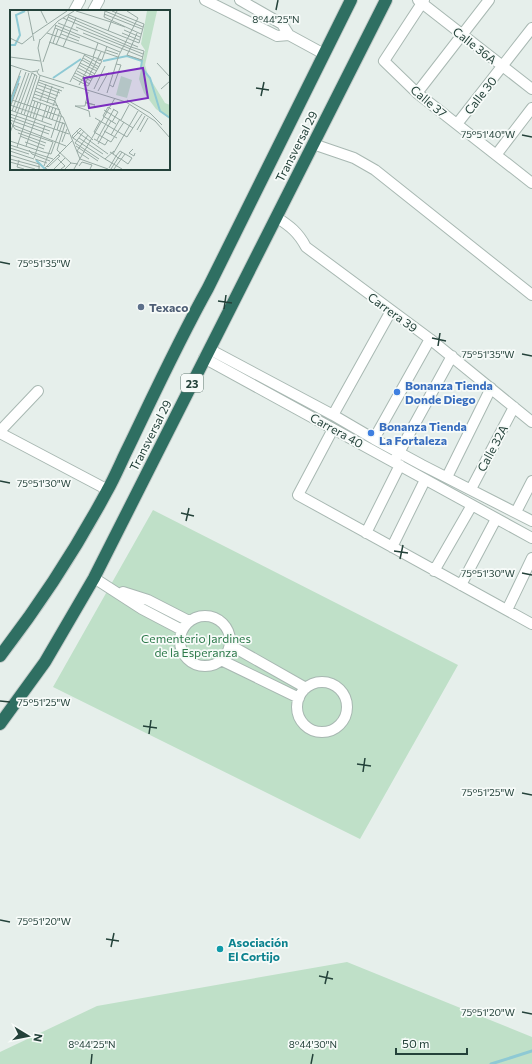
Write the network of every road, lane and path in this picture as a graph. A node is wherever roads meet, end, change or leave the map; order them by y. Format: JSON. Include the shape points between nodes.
{"nodes":[{"id":1,"x":80,"y":0,"type":"edge"},
{"id":2,"x":99,"y":0,"type":"edge"},
{"id":3,"x":205,"y":0,"type":"edge"},
{"id":4,"x":240,"y":0,"type":"edge"},
{"id":5,"x":351,"y":0,"type":"edge"},
{"id":6,"x":386,"y":0,"type":"edge"},
{"id":7,"x":489,"y":0,"type":"edge"},
{"id":8,"x":421,"y":1,"type":"edge"},
{"id":9,"x":75,"y":10,"type":"edge"},
{"id":10,"x":94,"y":10,"type":"edge"},
{"id":11,"x":532,"y":28,"type":"edge"},
{"id":12,"x":462,"y":34,"type":"junction"},
{"id":13,"x":289,"y":35,"type":"junction"},
{"id":14,"x":324,"y":54,"type":"junction"},
{"id":15,"x":502,"y":66,"type":"junction"},
{"id":16,"x":532,"y":89,"type":"edge"},
{"id":17,"x":417,"y":93,"type":"junction"},
{"id":18,"x":532,"y":108,"type":"edge"},
{"id":19,"x":457,"y":124,"type":"junction"},
{"id":20,"x":312,"y":144,"type":"junction"},
{"id":21,"x":496,"y":155,"type":"junction"},
{"id":22,"x":532,"y":183,"type":"edge"},
{"id":23,"x":276,"y":217,"type":"junction"},
{"id":24,"x":532,"y":295,"type":"edge"},
{"id":25,"x":391,"y":311,"type":"junction"},
{"id":26,"x":430,"y":339,"type":"junction"},
{"id":27,"x":207,"y":353,"type":"junction"},
{"id":28,"x":452,"y":356,"type":"junction"},
{"id":29,"x":491,"y":388,"type":"junction"},
{"id":30,"x":38,"y":391,"type":"dead end"},
{"id":31,"x":514,"y":407,"type":"junction"},
{"id":32,"x":333,"y":415,"type":"junction"},
{"id":33,"x":532,"y":422,"type":"edge"},
{"id":34,"x":333,"y":429,"type":"junction"},
{"id":35,"x":0,"y":432,"type":"edge"},
{"id":36,"x":374,"y":439,"type":"junction"},
{"id":37,"x":398,"y":460,"type":"junction"},
{"id":38,"x":448,"y":477,"type":"junction"},
{"id":39,"x":425,"y":480,"type":"junction"},
{"id":40,"x":532,"y":481,"type":"edge"},
{"id":41,"x":471,"y":489,"type":"junction"},
{"id":42,"x":108,"y":490,"type":"junction"},
{"id":43,"x":472,"y":506,"type":"junction"},
{"id":44,"x":516,"y":512,"type":"junction"},
{"id":45,"x":496,"y":519,"type":"junction"},
{"id":46,"x":532,"y":521,"type":"edge"},
{"id":47,"x":366,"y":533,"type":"junction"},
{"id":48,"x":532,"y":538,"type":"edge"},
{"id":49,"x":392,"y":547,"type":"junction"},
{"id":50,"x":532,"y":558,"type":"edge"},
{"id":51,"x":434,"y":571,"type":"junction"},
{"id":52,"x":94,"y":578,"type":"junction"},
{"id":53,"x":461,"y":585,"type":"junction"},
{"id":54,"x":145,"y":604,"type":"junction"},
{"id":55,"x":507,"y":610,"type":"junction"},
{"id":56,"x":189,"y":621,"type":"junction"},
{"id":57,"x":532,"y":623,"type":"edge"},
{"id":58,"x":182,"y":630,"type":"junction"},
{"id":59,"x":230,"y":645,"type":"junction"},
{"id":60,"x":0,"y":656,"type":"edge"},
{"id":61,"x":252,"y":657,"type":"junction"},
{"id":62,"x":221,"y":660,"type":"junction"},
{"id":63,"x":244,"y":672,"type":"junction"},
{"id":64,"x":306,"y":688,"type":"junction"},
{"id":65,"x":299,"y":698,"type":"junction"},
{"id":66,"x":0,"y":724,"type":"edge"}],
"edges":[{"from":1,"to":9,"type":"street"},
{"from":2,"to":10,"type":"street"},
{"from":3,"to":13,"type":"street","via":[[277,36]]},
{"from":4,"to":13,"type":"street","via":[[282,24]]},
{"from":5,"to":14,"type":"highway","name":"Transversal 29","number":"23"},
{"from":6,"to":20,"type":"highway","name":"Transversal 29","number":"23"},
{"from":7,"to":12,"type":"street"},
{"from":8,"to":12,"type":"street","name":"Calle 36A"},
{"from":8,"to":17,"type":"street","name":"Calle 37","via":[[384,61]]},
{"from":11,"to":15,"type":"street","name":"Calle 30"},
{"from":12,"to":15,"type":"street","name":"Calle 36A"},
{"from":12,"to":17,"type":"street"},
{"from":13,"to":14,"type":"street"},
{"from":14,"to":42,"type":"highway","name":"Transversal 29","number":"23","via":[[208,288],[183,333]]},
{"from":15,"to":16,"type":"street","name":"Calle 36A"},
{"from":15,"to":19,"type":"street","name":"Calle 30"},
{"from":17,"to":19,"type":"street","name":"Calle 37"},
{"from":18,"to":21,"type":"street"},
{"from":19,"to":21,"type":"street","name":"Calle 37"},
{"from":20,"to":23,"type":"highway","name":"Transversal 29","number":"23"},
{"from":20,"to":24,"type":"street","via":[[354,158],[375,170]]},
{"from":21,"to":22,"type":"street","name":"Calle 37"},
{"from":23,"to":25,"type":"street","name":"Carrera 39","via":[[301,236],[306,247]]},
{"from":23,"to":27,"type":"highway","name":"Transversal 29","number":"23"},
{"from":25,"to":26,"type":"street","name":"Carrera 39"},
{"from":25,"to":32,"type":"street"},
{"from":26,"to":28,"type":"street","name":"Carrera 39"},
{"from":26,"to":36,"type":"street"},
{"from":27,"to":32,"type":"street","name":"Carrera 40"},
{"from":27,"to":34,"type":"street","name":"Carrera 40"},
{"from":27,"to":52,"type":"highway","name":"Transversal 29","number":"23"},
{"from":28,"to":29,"type":"street","name":"Carrera 39"},
{"from":28,"to":37,"type":"street"},
{"from":29,"to":31,"type":"street","name":"Carrera 39"},
{"from":29,"to":38,"type":"street"},
{"from":30,"to":35,"type":"street"},
{"from":31,"to":33,"type":"street","name":"Carrera 39"},
{"from":31,"to":41,"type":"street","name":"Calle 32A"},
{"from":32,"to":36,"type":"street","name":"Carrera 40"},
{"from":34,"to":37,"type":"street","name":"Carrera 40"},
{"from":34,"to":47,"type":"street","via":[[298,495]]},
{"from":35,"to":42,"type":"street"},
{"from":36,"to":37,"type":"street","name":"Carrera 40"},
{"from":37,"to":38,"type":"street","name":"Carrera 40"},
{"from":37,"to":39,"type":"street","name":"Carrera 40"},
{"from":37,"to":47,"type":"street"},
{"from":38,"to":41,"type":"street","name":"Carrera 40"},
{"from":39,"to":43,"type":"street","name":"Carrera 40"},
{"from":39,"to":49,"type":"street"},
{"from":40,"to":44,"type":"street"},
{"from":41,"to":44,"type":"street","name":"Carrera 40"},
{"from":42,"to":60,"type":"highway","name":"Transversal 29","number":"23","via":[[62,568],[30,617]]},
{"from":43,"to":45,"type":"street","name":"Carrera 40"},
{"from":43,"to":51,"type":"street"},
{"from":44,"to":46,"type":"street","name":"Carrera 40"},
{"from":45,"to":48,"type":"street","name":"Carrera 40"},
{"from":45,"to":53,"type":"street"},
{"from":47,"to":49,"type":"street"},
{"from":49,"to":51,"type":"street"},
{"from":50,"to":55,"type":"street"},
{"from":51,"to":53,"type":"street"},
{"from":52,"to":54,"type":"street"},
{"from":52,"to":66,"type":"highway","name":"Transversal 29","number":"23","via":[[45,662]]},
{"from":53,"to":55,"type":"street"},
{"from":54,"to":56,"type":"street"},
{"from":54,"to":58,"type":"street"},
{"from":55,"to":57,"type":"street"},
{"from":56,"to":58,"type":"street"},
{"from":56,"to":59,"type":"street","via":[[206,615],[218,619],[226,627]]},
{"from":58,"to":62,"type":"street","via":[[181,648],[187,659],[204,666]]},
{"from":59,"to":61,"type":"street"},
{"from":59,"to":62,"type":"street"},
{"from":61,"to":63,"type":"street"},
{"from":61,"to":64,"type":"street"},
{"from":62,"to":63,"type":"street"},
{"from":63,"to":65,"type":"street"},
{"from":64,"to":65,"type":"street"},
{"from":64,"to":65,"type":"street","via":[[323,682],[340,689],[348,705],[343,722],[328,732],[310,730],[301,722],[297,710]]}]}
